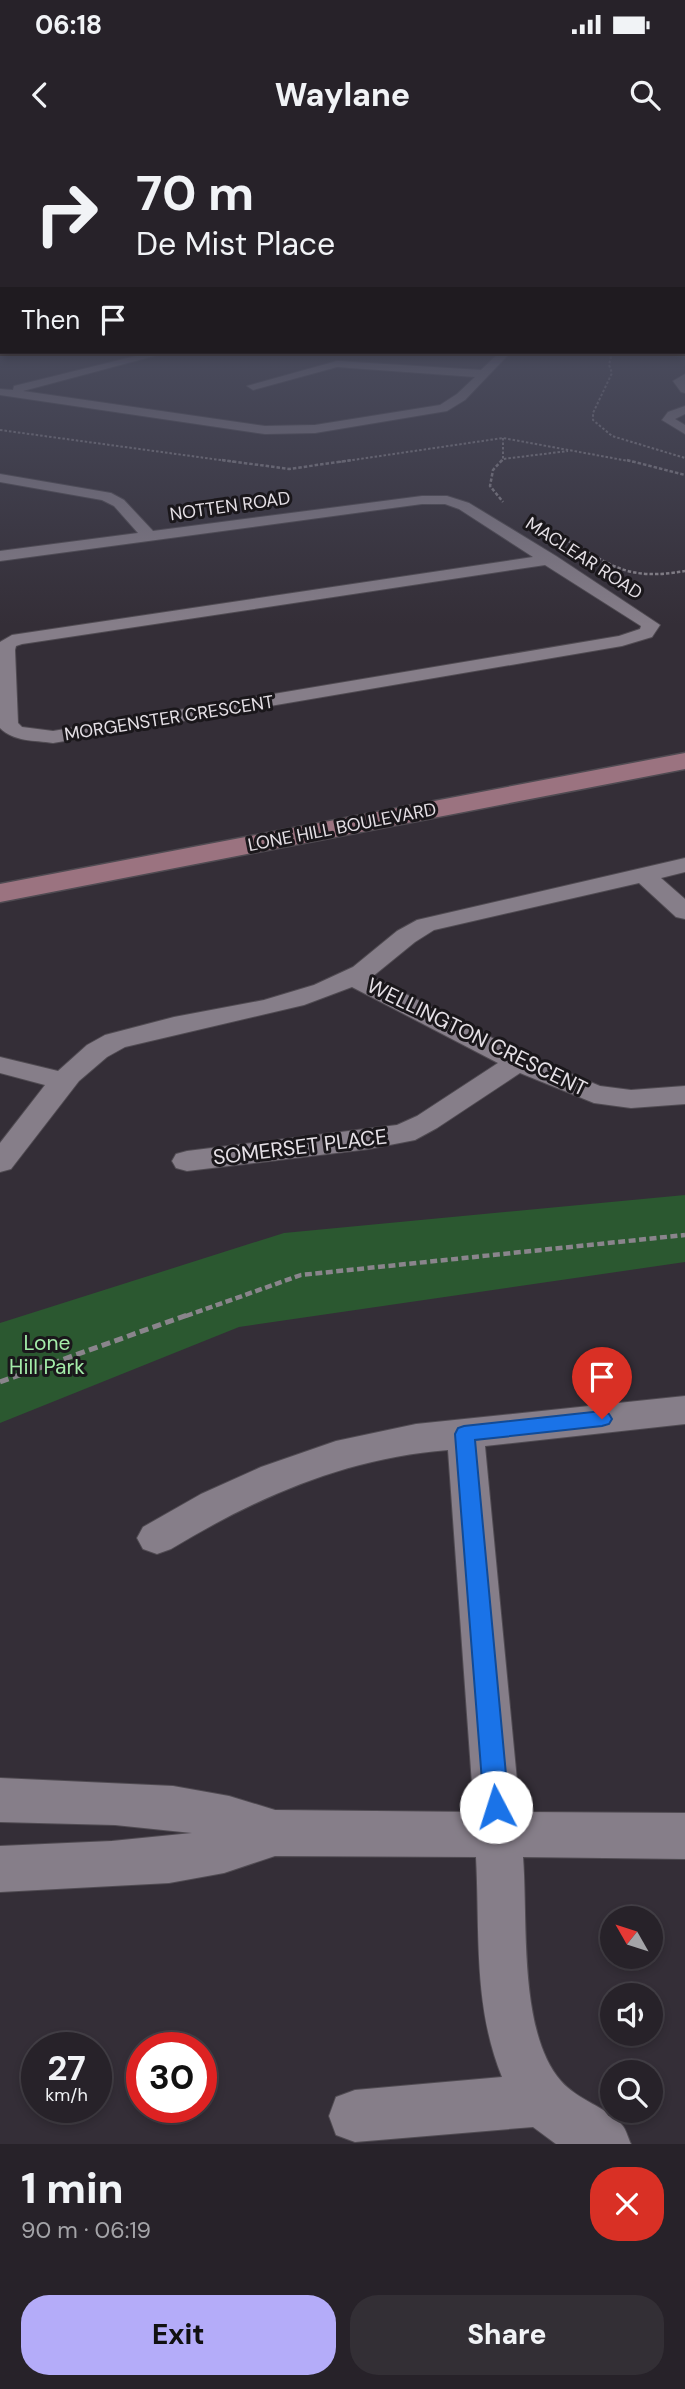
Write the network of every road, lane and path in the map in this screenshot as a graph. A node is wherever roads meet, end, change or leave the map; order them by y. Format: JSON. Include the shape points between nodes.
{"nodes":[{"id":1,"x":617,"y":438,"type":"edge"},
{"id":2,"x":583,"y":452,"type":"junction"},
{"id":3,"x":685,"y":458,"type":"edge"},
{"id":4,"x":503,"y":459,"type":"junction"},
{"id":5,"x":685,"y":477,"type":"edge"},
{"id":6,"x":0,"y":478,"type":"edge"},
{"id":7,"x":464,"y":506,"type":"joint"},
{"id":8,"x":509,"y":506,"type":"dead end"},
{"id":9,"x":555,"y":534,"type":"dead end"},
{"id":10,"x":149,"y":536,"type":"junction"},
{"id":11,"x":0,"y":556,"type":"edge"},
{"id":12,"x":550,"y":559,"type":"junction"},
{"id":13,"x":685,"y":571,"type":"edge"},
{"id":14,"x":622,"y":641,"type":"joint"},
{"id":15,"x":685,"y":761,"type":"edge"},
{"id":16,"x":685,"y":865,"type":"edge"},
{"id":17,"x":643,"y":874,"type":"junction"},
{"id":18,"x":0,"y":893,"type":"edge"},
{"id":19,"x":685,"y":912,"type":"edge"},
{"id":20,"x":354,"y":978,"type":"junction"},
{"id":21,"x":518,"y":1062,"type":"junction"},
{"id":22,"x":0,"y":1065,"type":"edge"},
{"id":23,"x":65,"y":1081,"type":"junction"},
{"id":24,"x":685,"y":1095,"type":"edge"},
{"id":25,"x":187,"y":1161,"type":"dead end"},
{"id":26,"x":0,"y":1162,"type":"edge"},
{"id":27,"x":685,"y":1235,"type":"edge"},
{"id":28,"x":0,"y":1382,"type":"edge"},
{"id":29,"x":685,"y":1410,"type":"edge"},
{"id":30,"x":464,"y":1434,"type":"junction"},
{"id":31,"x":157,"y":1538,"type":"dead end"},
{"id":32,"x":0,"y":1800,"type":"edge"},
{"id":33,"x":275,"y":1833,"type":"junction"},
{"id":34,"x":499,"y":1833,"type":"junction"},
{"id":35,"x":685,"y":1836,"type":"edge"},
{"id":36,"x":0,"y":1869,"type":"edge"},
{"id":37,"x":541,"y":2100,"type":"junction"},
{"id":38,"x":355,"y":2116,"type":"dead end"},
{"id":39,"x":604,"y":2144,"type":"edge"}],
"edges":[{"from":1,"to":3,"type":"path"},
{"from":2,"to":4,"type":"path"},
{"from":2,"to":4,"type":"path","via":[[503,438]]},
{"from":2,"to":5,"type":"path","via":[[631,460]]},
{"from":4,"to":8,"type":"path","via":[[492,470],[490,486]]},
{"from":6,"to":10,"type":"street","via":[[106,496],[119,503]]},
{"from":7,"to":10,"type":"street","name":"NOTTEN ROAD","via":[[447,500],[422,500]]},
{"from":7,"to":12,"type":"street","name":"MACLEAR ROAD"},
{"from":9,"to":13,"type":"path","via":[[626,573],[655,576]]},
{"from":10,"to":11,"type":"street","name":"NOTTEN ROAD"},
{"from":12,"to":14,"type":"street","name":"MACLEAR ROAD","via":[[651,625],[646,633]]},
{"from":12,"to":14,"type":"street","name":"MORGENSTER CRESCENT","via":[[18,639],[8,643],[6,650],[8,725],[33,736],[68,736]]},
{"from":15,"to":18,"type":"street","name":"LONE HILL BOULEVARD"},
{"from":16,"to":17,"type":"street","name":"WELLINGTON CRESCENT"},
{"from":17,"to":19,"type":"street"},
{"from":17,"to":20,"type":"street","name":"WELLINGTON CRESCENT","via":[[426,925],[407,934]]},
{"from":20,"to":21,"type":"street","name":"WELLINGTON CRESCENT"},
{"from":20,"to":23,"type":"street","name":"WELLINGTON CRESCENT","via":[[290,1000],[115,1041]]},
{"from":21,"to":24,"type":"street","name":"WELLINGTON CRESCENT","via":[[594,1094],[646,1099]]},
{"from":21,"to":25,"type":"street","name":"SOMERSET PLACE","via":[[405,1133]]},
{"from":22,"to":23,"type":"street"},
{"from":23,"to":26,"type":"street","name":"WELLINGTON CRESCENT"},
{"from":27,"to":28,"type":"path","via":[[301,1275]]},
{"from":29,"to":30,"type":"street"},
{"from":30,"to":31,"type":"street","via":[[400,1441],[278,1476],[217,1502]]},
{"from":30,"to":34,"type":"street"},
{"from":32,"to":33,"type":"street","via":[[184,1811],[229,1818]]},
{"from":33,"to":34,"type":"street"},
{"from":33,"to":36,"type":"street","via":[[177,1857]]},
{"from":34,"to":35,"type":"street"},
{"from":34,"to":37,"type":"street","via":[[504,1987],[510,2023]]},
{"from":37,"to":38,"type":"street"},
{"from":37,"to":39,"type":"street"}]}
